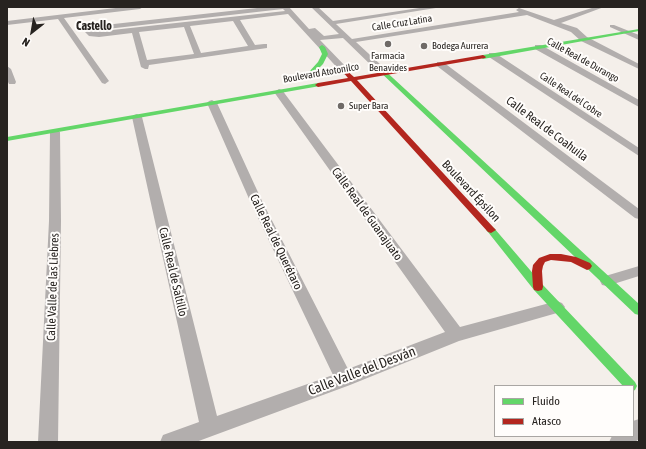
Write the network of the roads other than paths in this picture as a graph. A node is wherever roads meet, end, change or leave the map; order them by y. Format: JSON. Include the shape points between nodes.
{"nodes":[{"id":1,"x":108,"y":7,"type":"edge"},
{"id":2,"x":140,"y":7,"type":"edge"},
{"id":3,"x":314,"y":7,"type":"edge"},
{"id":4,"x":439,"y":7,"type":"edge"},
{"id":5,"x":515,"y":7,"type":"edge"},
{"id":6,"x":601,"y":7,"type":"edge"},
{"id":7,"x":288,"y":10,"type":"edge"},
{"id":8,"x":528,"y":13,"type":"junction"},
{"id":9,"x":60,"y":17,"type":"junction"},
{"id":10,"x":7,"y":18,"type":"edge"},
{"id":11,"x":235,"y":18,"type":"junction"},
{"id":12,"x":556,"y":22,"type":"junction"},
{"id":13,"x":639,"y":22,"type":"edge"},
{"id":14,"x":7,"y":23,"type":"edge"},
{"id":15,"x":331,"y":23,"type":"junction"},
{"id":16,"x":186,"y":24,"type":"junction"},
{"id":17,"x":612,"y":26,"type":"junction"},
{"id":18,"x":135,"y":30,"type":"junction"},
{"id":19,"x":639,"y":30,"type":"edge"},
{"id":20,"x":577,"y":32,"type":"junction"},
{"id":21,"x":626,"y":32,"type":"junction"},
{"id":22,"x":533,"y":38,"type":"dead end"},
{"id":23,"x":639,"y":38,"type":"edge"},
{"id":24,"x":348,"y":39,"type":"junction"},
{"id":25,"x":584,"y":39,"type":"junction"},
{"id":26,"x":264,"y":46,"type":"dead end"},
{"id":27,"x":253,"y":48,"type":"junction"},
{"id":28,"x":322,"y":48,"type":"junction"},
{"id":29,"x":538,"y":48,"type":"junction"},
{"id":30,"x":198,"y":55,"type":"junction"},
{"id":31,"x":492,"y":55,"type":"junction"},
{"id":32,"x":404,"y":61,"type":"dead end"},
{"id":33,"x":434,"y":65,"type":"junction"},
{"id":34,"x":639,"y":68,"type":"edge"},
{"id":35,"x":7,"y":69,"type":"edge"},
{"id":36,"x":382,"y":70,"type":"junction"},
{"id":37,"x":349,"y":76,"type":"junction"},
{"id":38,"x":105,"y":81,"type":"dead end"},
{"id":39,"x":12,"y":82,"type":"dead end"},
{"id":40,"x":297,"y":84,"type":"junction"},
{"id":41,"x":343,"y":91,"type":"dead end"},
{"id":42,"x":279,"y":92,"type":"junction"},
{"id":43,"x":353,"y":93,"type":"dead end"},
{"id":44,"x":408,"y":94,"type":"junction"},
{"id":45,"x":212,"y":103,"type":"junction"},
{"id":46,"x":373,"y":103,"type":"junction"},
{"id":47,"x":639,"y":104,"type":"edge"},
{"id":48,"x":137,"y":117,"type":"junction"},
{"id":49,"x":75,"y":118,"type":"dead end"},
{"id":50,"x":55,"y":132,"type":"junction"},
{"id":51,"x":7,"y":140,"type":"edge"},
{"id":52,"x":639,"y":153,"type":"edge"},
{"id":53,"x":639,"y":215,"type":"edge"},
{"id":54,"x":639,"y":271,"type":"edge"},
{"id":55,"x":603,"y":277,"type":"junction"},
{"id":56,"x":538,"y":287,"type":"junction"},
{"id":57,"x":557,"y":307,"type":"junction"},
{"id":58,"x":639,"y":311,"type":"edge"},
{"id":59,"x":456,"y":336,"type":"junction"},
{"id":60,"x":344,"y":379,"type":"junction"},
{"id":61,"x":630,"y":385,"type":"edge"},
{"id":62,"x":210,"y":428,"type":"junction"},
{"id":63,"x":48,"y":442,"type":"edge"},
{"id":64,"x":170,"y":442,"type":"edge"}],
"edges":[{"from":1,"to":10,"type":"street"},
{"from":2,"to":9,"type":"street"},
{"from":3,"to":15,"type":"street","name":"Boulevard Épsilon"},
{"from":4,"to":15,"type":"street"},
{"from":5,"to":8,"type":"street"},
{"from":6,"to":12,"type":"street"},
{"from":7,"to":11,"type":"street"},
{"from":7,"to":18,"type":"street","via":[[96,28],[89,32],[95,35]]},
{"from":7,"to":24,"type":"street","via":[[322,38]]},
{"from":7,"to":28,"type":"street","name":"Boulevard Épsilon"},
{"from":8,"to":12,"type":"street"},
{"from":8,"to":24,"type":"street","name":"Calle Cruz Latina"},
{"from":9,"to":14,"type":"street"},
{"from":9,"to":38,"type":"street"},
{"from":11,"to":16,"type":"street"},
{"from":11,"to":27,"type":"street"},
{"from":12,"to":20,"type":"street"},
{"from":13,"to":17,"type":"street"},
{"from":15,"to":24,"type":"street","name":"Boulevard Épsilon"},
{"from":16,"to":18,"type":"street"},
{"from":16,"to":30,"type":"street"},
{"from":17,"to":20,"type":"street"},
{"from":17,"to":21,"type":"street"},
{"from":18,"to":30,"type":"street","via":[[144,65]]},
{"from":19,"to":21,"type":"street","name":"Boulevard Atotonilco"},
{"from":20,"to":22,"type":"street"},
{"from":20,"to":25,"type":"street"},
{"from":21,"to":23,"type":"street"},
{"from":21,"to":25,"type":"street","name":"Boulevard Atotonilco"},
{"from":24,"to":36,"type":"street","name":"Boulevard Épsilon"},
{"from":25,"to":29,"type":"street","name":"Boulevard Atotonilco"},
{"from":25,"to":34,"type":"street"},
{"from":26,"to":27,"type":"street"},
{"from":27,"to":30,"type":"street"},
{"from":28,"to":37,"type":"street","name":"Boulevard Épsilon"},
{"from":28,"to":40,"type":"street","via":[[325,54],[321,63]]},
{"from":29,"to":31,"type":"street","name":"Boulevard Atotonilco"},
{"from":29,"to":47,"type":"street","name":"Calle Real de Durango"},
{"from":31,"to":33,"type":"street","name":"Boulevard Atotonilco"},
{"from":31,"to":52,"type":"street","name":"Calle Real del Cobre"},
{"from":32,"to":36,"type":"street","name":"Boulevard Atotonilco"},
{"from":33,"to":36,"type":"street","name":"Boulevard Atotonilco"},
{"from":33,"to":44,"type":"street","via":[[408,77]]},
{"from":33,"to":53,"type":"street","name":"Calle Real de Coahuila"},
{"from":35,"to":39,"type":"street"},
{"from":36,"to":37,"type":"street","name":"Boulevard Atotonilco"},
{"from":36,"to":44,"type":"street","name":"Boulevard Épsilon"},
{"from":37,"to":40,"type":"street","name":"Boulevard Atotonilco"},
{"from":37,"to":46,"type":"street","name":"Boulevard Épsilon"},
{"from":40,"to":41,"type":"street"},
{"from":40,"to":42,"type":"street","name":"Boulevard Atotonilco"},
{"from":40,"to":49,"type":"street","name":"Boulevard Atotonilco"},
{"from":42,"to":45,"type":"street","name":"Boulevard Atotonilco"},
{"from":42,"to":59,"type":"street","name":"Calle Real de Guanajuato"},
{"from":43,"to":46,"type":"street"},
{"from":44,"to":55,"type":"street","name":"Boulevard Épsilon"},
{"from":45,"to":48,"type":"street","name":"Boulevard Atotonilco"},
{"from":45,"to":60,"type":"street","name":"Calle Real de Querétaro","via":[[256,201]]},
{"from":46,"to":56,"type":"street","name":"Boulevard Épsilon","via":[[494,234]]},
{"from":48,"to":50,"type":"street","name":"Boulevard Atotonilco"},
{"from":48,"to":62,"type":"street","name":"Calle Real de Saltillo"},
{"from":50,"to":51,"type":"street","name":"Boulevard Atotonilco"},
{"from":50,"to":63,"type":"street","name":"Calle Valle de las Liebres","via":[[55,221]]},
{"from":54,"to":55,"type":"street"},
{"from":55,"to":56,"type":"street","via":[[572,259],[550,257],[538,265]]},
{"from":55,"to":58,"type":"street","name":"Boulevard Épsilon"},
{"from":56,"to":57,"type":"street","name":"Boulevard Épsilon"},
{"from":57,"to":59,"type":"street","name":"Calle Valle del Desván"},
{"from":57,"to":61,"type":"street","name":"Boulevard Épsilon"},
{"from":59,"to":60,"type":"street","name":"Calle Valle del Desván"},
{"from":60,"to":62,"type":"street","name":"Calle Valle del Desván"},
{"from":62,"to":64,"type":"street","name":"Calle Valle del Desván"}]}
